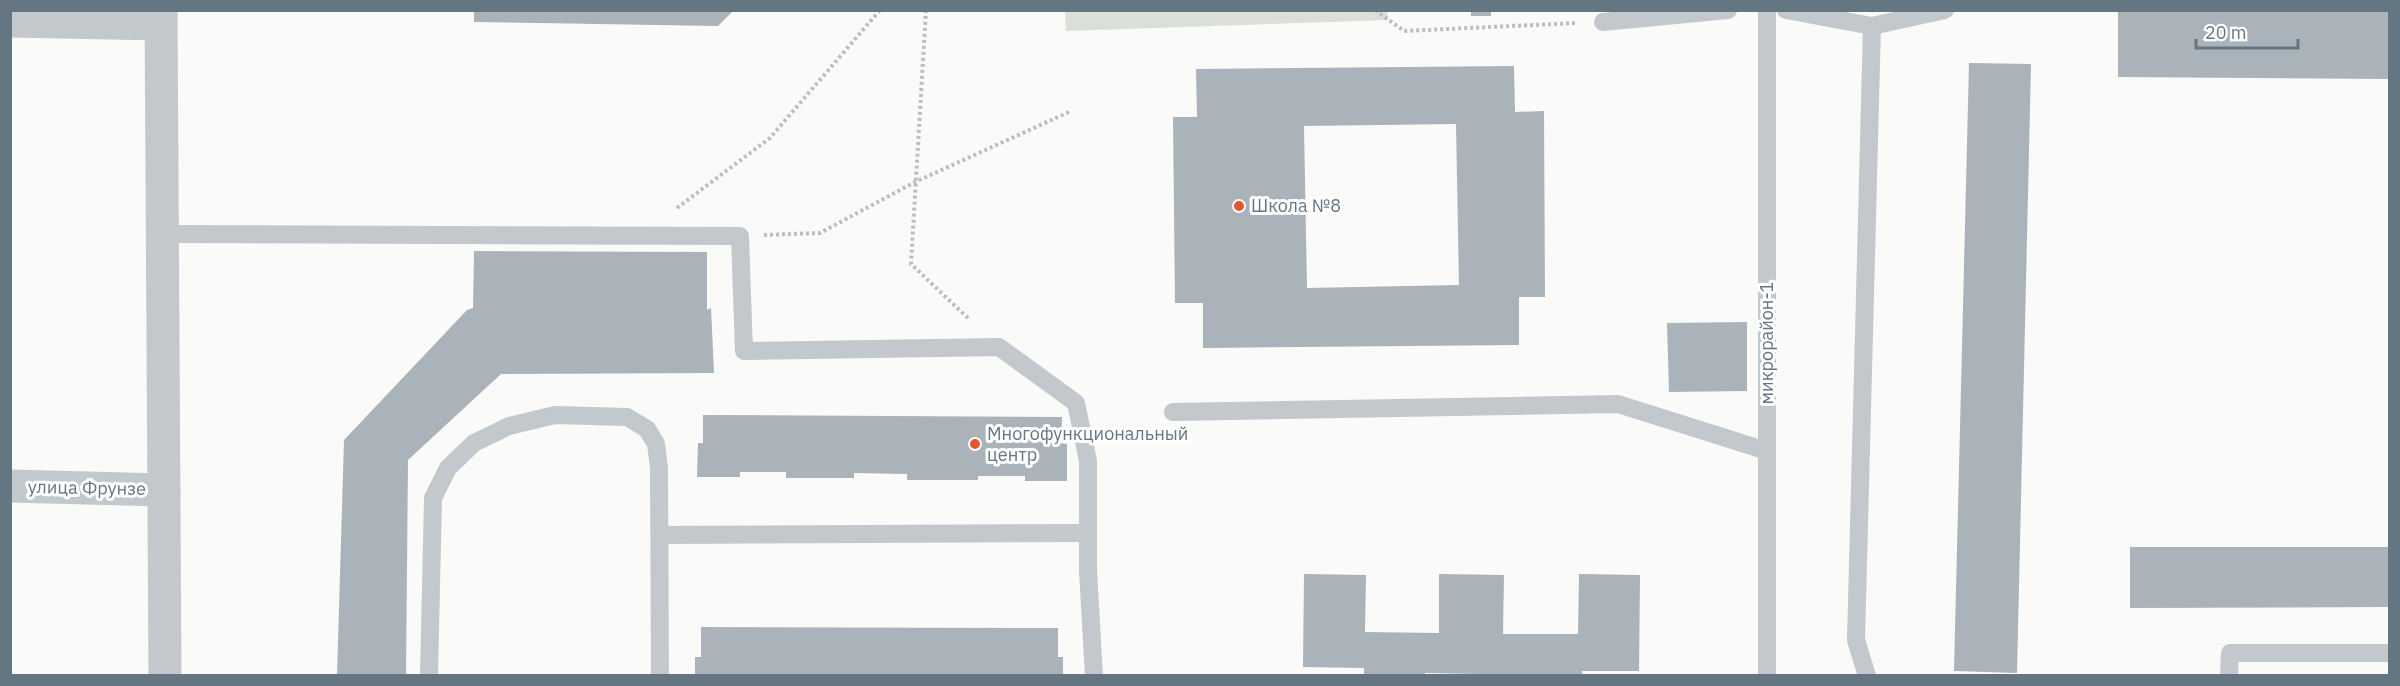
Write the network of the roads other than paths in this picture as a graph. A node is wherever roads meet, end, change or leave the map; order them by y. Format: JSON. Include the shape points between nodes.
{"nodes":[{"id":1,"x":1728,"y":10,"type":"edge"},
{"id":2,"x":1767,"y":10,"type":"edge"},
{"id":3,"x":1786,"y":10,"type":"edge"},
{"id":4,"x":1945,"y":10,"type":"edge"},
{"id":5,"x":161,"y":17,"type":"edge"},
{"id":6,"x":10,"y":21,"type":"edge"},
{"id":7,"x":1603,"y":22,"type":"road end"},
{"id":8,"x":1872,"y":26,"type":"junction"},
{"id":9,"x":162,"y":234,"type":"junction"},
{"id":10,"x":1173,"y":412,"type":"dead end"},
{"id":11,"x":1767,"y":451,"type":"junction"},
{"id":12,"x":10,"y":486,"type":"edge"},
{"id":13,"x":164,"y":490,"type":"junction"},
{"id":14,"x":1088,"y":533,"type":"junction"},
{"id":15,"x":660,"y":536,"type":"junction"},
{"id":16,"x":2390,"y":653,"type":"edge"},
{"id":17,"x":165,"y":675,"type":"edge"},
{"id":18,"x":429,"y":675,"type":"edge"},
{"id":19,"x":660,"y":675,"type":"edge"},
{"id":20,"x":1094,"y":675,"type":"edge"},
{"id":21,"x":1767,"y":675,"type":"edge"},
{"id":22,"x":1867,"y":675,"type":"edge"},
{"id":23,"x":2229,"y":675,"type":"edge"}],
"edges":[{"from":1,"to":7,"type":"lane"},
{"from":2,"to":11,"type":"lane","name":"микрорайон-1"},
{"from":3,"to":8,"type":"lane"},
{"from":4,"to":8,"type":"lane"},
{"from":5,"to":6,"type":"street"},
{"from":5,"to":9,"type":"street"},
{"from":8,"to":22,"type":"lane","via":[[1856,640]]},
{"from":9,"to":13,"type":"street"},
{"from":9,"to":14,"type":"lane","via":[[740,236],[744,351],[999,347],[1076,403],[1088,461]]},
{"from":10,"to":11,"type":"lane","via":[[1618,404]]},
{"from":11,"to":21,"type":"lane","name":"микрорайон-1"},
{"from":12,"to":13,"type":"street","name":"улица Фрунзе"},
{"from":13,"to":17,"type":"street"},
{"from":14,"to":15,"type":"lane"},
{"from":14,"to":20,"type":"lane"},
{"from":15,"to":18,"type":"lane","via":[[656,444],[647,429],[627,417],[555,415],[509,426],[474,443],[448,468],[433,498]]},
{"from":15,"to":19,"type":"lane"},
{"from":16,"to":23,"type":"lane","via":[[2230,653]]}]}
